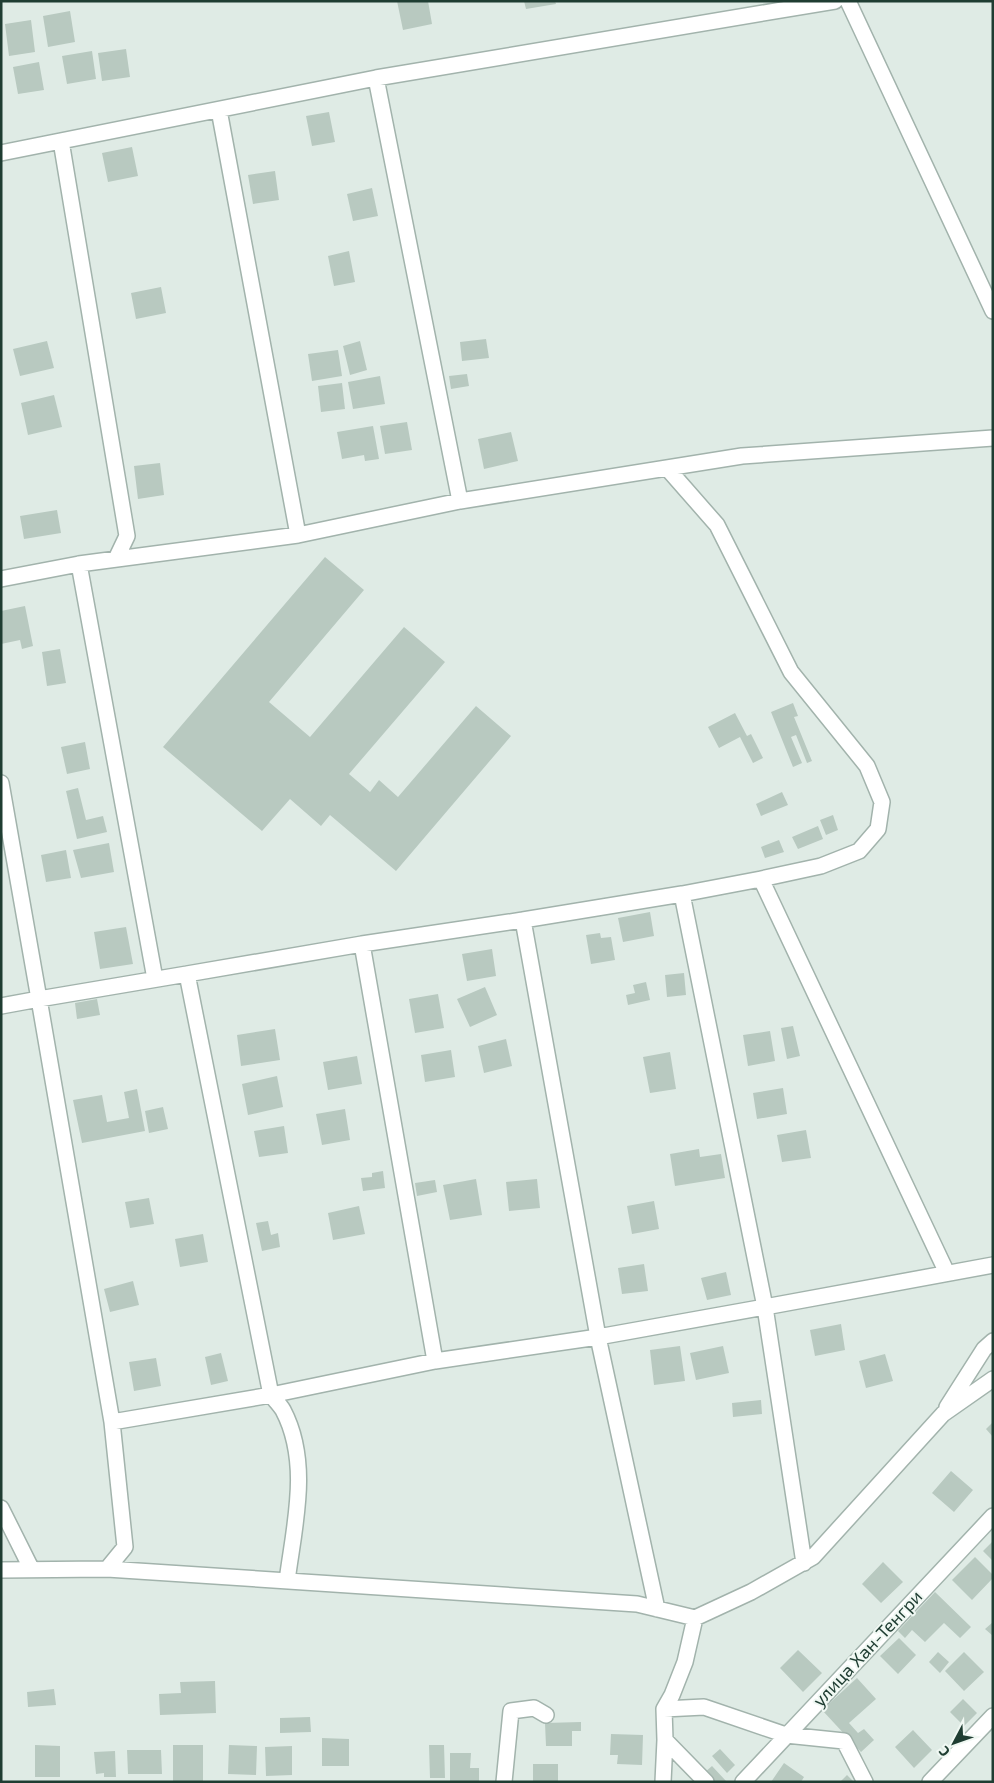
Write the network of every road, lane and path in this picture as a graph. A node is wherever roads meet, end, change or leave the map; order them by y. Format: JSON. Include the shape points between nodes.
{"nodes":[{"id":1,"x":835,"y":1,"type":"edge"},
{"id":2,"x":848,"y":1,"type":"edge"},
{"id":3,"x":376,"y":78,"type":"junction"},
{"id":4,"x":219,"y":110,"type":"junction"},
{"id":5,"x":61,"y":141,"type":"junction"},
{"id":6,"x":1,"y":153,"type":"edge"},
{"id":7,"x":993,"y":311,"type":"edge"},
{"id":8,"x":993,"y":438,"type":"edge"},
{"id":9,"x":667,"y":468,"type":"junction"},
{"id":10,"x":460,"y":501,"type":"junction"},
{"id":11,"x":298,"y":534,"type":"junction"},
{"id":12,"x":116,"y":559,"type":"junction"},
{"id":13,"x":79,"y":564,"type":"junction"},
{"id":14,"x":1,"y":579,"type":"edge"},
{"id":15,"x":1,"y":784,"type":"edge"},
{"id":16,"x":760,"y":879,"type":"junction"},
{"id":17,"x":682,"y":894,"type":"junction"},
{"id":18,"x":524,"y":920,"type":"junction"},
{"id":19,"x":362,"y":944,"type":"junction"},
{"id":20,"x":187,"y":974,"type":"junction"},
{"id":21,"x":155,"y":979,"type":"junction"},
{"id":22,"x":39,"y":999,"type":"junction"},
{"id":23,"x":1,"y":1006,"type":"edge"},
{"id":24,"x":993,"y":1265,"type":"edge"},
{"id":25,"x":947,"y":1274,"type":"junction"},
{"id":26,"x":765,"y":1307,"type":"junction"},
{"id":27,"x":598,"y":1337,"type":"junction"},
{"id":28,"x":993,"y":1341,"type":"edge"},
{"id":29,"x":435,"y":1361,"type":"junction"},
{"id":30,"x":993,"y":1379,"type":"edge"},
{"id":31,"x":271,"y":1395,"type":"junction"},
{"id":32,"x":943,"y":1414,"type":"junction"},
{"id":33,"x":112,"y":1422,"type":"junction"},
{"id":34,"x":1,"y":1508,"type":"edge"},
{"id":35,"x":993,"y":1516,"type":"edge"},
{"id":36,"x":804,"y":1563,"type":"junction"},
{"id":37,"x":31,"y":1568,"type":"junction"},
{"id":38,"x":108,"y":1569,"type":"junction"},
{"id":39,"x":1,"y":1570,"type":"edge"},
{"id":40,"x":287,"y":1581,"type":"junction"},
{"id":41,"x":657,"y":1609,"type":"junction"},
{"id":42,"x":695,"y":1618,"type":"junction"},
{"id":43,"x":664,"y":1709,"type":"junction"},
{"id":44,"x":546,"y":1715,"type":"dead end"},
{"id":45,"x":993,"y":1716,"type":"edge"},
{"id":46,"x":786,"y":1735,"type":"junction"},
{"id":47,"x":665,"y":1740,"type":"junction"},
{"id":48,"x":504,"y":1782,"type":"edge"},
{"id":49,"x":663,"y":1782,"type":"edge"},
{"id":50,"x":706,"y":1782,"type":"edge"},
{"id":51,"x":743,"y":1782,"type":"edge"},
{"id":52,"x":865,"y":1782,"type":"edge"},
{"id":53,"x":930,"y":1782,"type":"edge"}],
"edges":[{"from":1,"to":3,"type":"street"},
{"from":2,"to":7,"type":"street"},
{"from":3,"to":4,"type":"street"},
{"from":3,"to":10,"type":"street"},
{"from":4,"to":5,"type":"street"},
{"from":4,"to":11,"type":"street"},
{"from":5,"to":6,"type":"street"},
{"from":5,"to":12,"type":"street","via":[[127,536]]},
{"from":8,"to":9,"type":"street","via":[[742,456]]},
{"from":9,"to":10,"type":"street"},
{"from":9,"to":16,"type":"street","via":[[717,525],[791,672],[867,766],[882,802],[878,830],[859,851],[820,866]]},
{"from":10,"to":11,"type":"street"},
{"from":11,"to":12,"type":"street"},
{"from":12,"to":13,"type":"street"},
{"from":13,"to":14,"type":"street"},
{"from":13,"to":21,"type":"street"},
{"from":15,"to":22,"type":"street"},
{"from":16,"to":17,"type":"street"},
{"from":16,"to":25,"type":"street"},
{"from":17,"to":18,"type":"street"},
{"from":17,"to":26,"type":"street"},
{"from":18,"to":19,"type":"street"},
{"from":18,"to":27,"type":"street"},
{"from":19,"to":20,"type":"street"},
{"from":19,"to":29,"type":"street"},
{"from":20,"to":21,"type":"street"},
{"from":20,"to":31,"type":"street"},
{"from":21,"to":22,"type":"street"},
{"from":22,"to":23,"type":"street"},
{"from":22,"to":33,"type":"street"},
{"from":24,"to":25,"type":"street"},
{"from":25,"to":26,"type":"street"},
{"from":26,"to":27,"type":"street"},
{"from":26,"to":36,"type":"street"},
{"from":27,"to":29,"type":"street"},
{"from":27,"to":41,"type":"street"},
{"from":28,"to":32,"type":"street","via":[[984,1349]]},
{"from":29,"to":31,"type":"street"},
{"from":30,"to":32,"type":"street"},
{"from":31,"to":33,"type":"street"},
{"from":31,"to":40,"type":"street","via":[[283,1409],[293,1436],[299,1473]]},
{"from":32,"to":36,"type":"street","via":[[813,1558]]},
{"from":33,"to":38,"type":"street","via":[[125,1547]]},
{"from":34,"to":37,"type":"street"},
{"from":35,"to":46,"type":"street","name":"улица Хан-Тенгри"},
{"from":36,"to":42,"type":"street"},
{"from":37,"to":38,"type":"street"},
{"from":37,"to":39,"type":"street"},
{"from":38,"to":40,"type":"street"},
{"from":40,"to":41,"type":"street","via":[[637,1604]]},
{"from":41,"to":42,"type":"street"},
{"from":42,"to":43,"type":"street","via":[[685,1662]]},
{"from":43,"to":46,"type":"street","via":[[704,1707]]},
{"from":43,"to":47,"type":"street"},
{"from":44,"to":48,"type":"street","via":[[534,1708],[510,1711]]},
{"from":45,"to":53,"type":"street"},
{"from":46,"to":51,"type":"street","name":"улица Хан-Тенгри"},
{"from":46,"to":52,"type":"street","via":[[844,1741]]},
{"from":47,"to":49,"type":"street"},
{"from":47,"to":50,"type":"street"}]}
